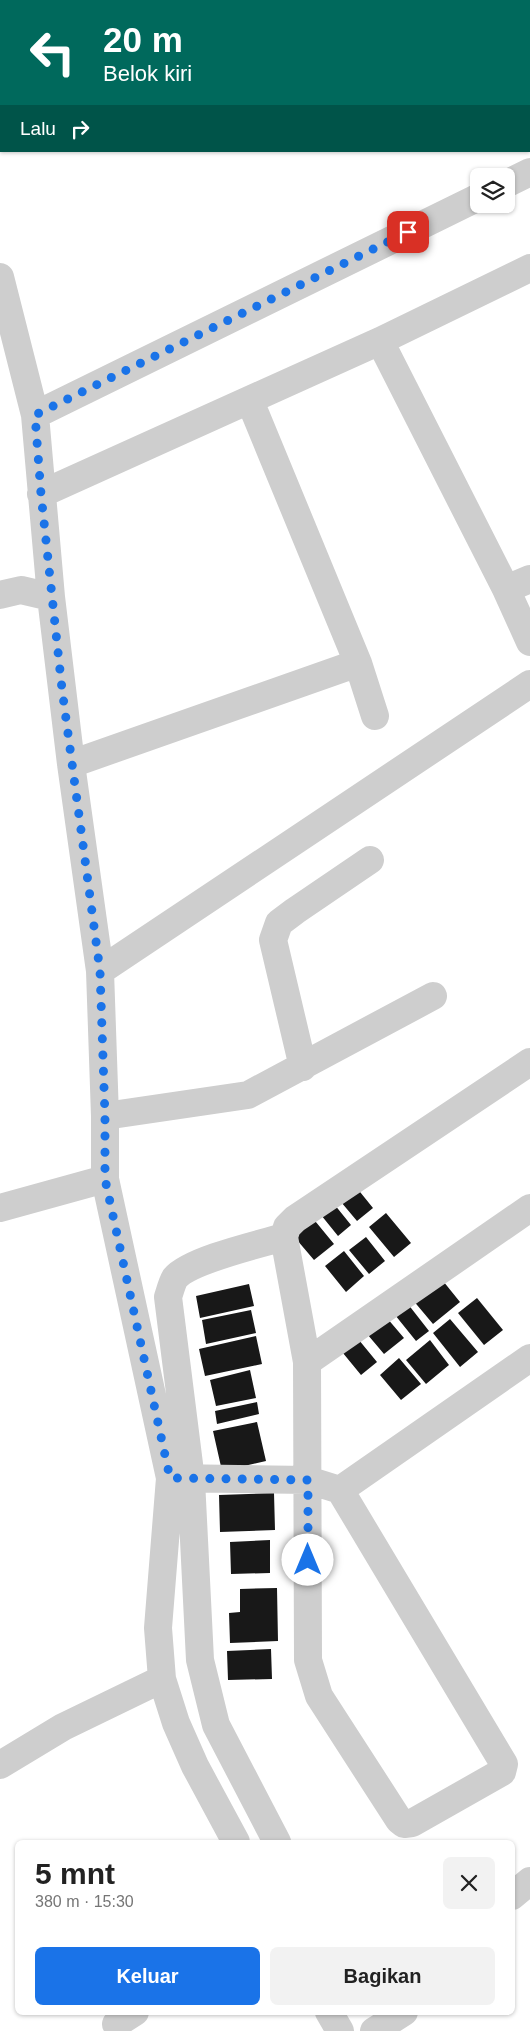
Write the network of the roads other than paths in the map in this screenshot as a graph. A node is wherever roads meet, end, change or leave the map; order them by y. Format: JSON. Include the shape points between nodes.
{"nodes":[{"id":1,"x":470,"y":201,"type":"edge"},
{"id":2,"x":530,"y":268,"type":"edge"},
{"id":3,"x":0,"y":277,"type":"edge"},
{"id":4,"x":380,"y":341,"type":"junction"},
{"id":5,"x":250,"y":401,"type":"junction"},
{"id":6,"x":35,"y":415,"type":"junction"},
{"id":7,"x":41,"y":494,"type":"junction"},
{"id":8,"x":518,"y":584,"type":"edge"},
{"id":9,"x":0,"y":595,"type":"edge"},
{"id":10,"x":51,"y":597,"type":"junction"},
{"id":11,"x":530,"y":642,"type":"edge"},
{"id":12,"x":358,"y":664,"type":"junction"},
{"id":13,"x":530,"y":684,"type":"edge"},
{"id":14,"x":375,"y":716,"type":"dead end"},
{"id":15,"x":71,"y":764,"type":"junction"},
{"id":16,"x":370,"y":860,"type":"dead end"},
{"id":17,"x":100,"y":971,"type":"junction"},
{"id":18,"x":433,"y":996,"type":"dead end"},
{"id":19,"x":530,"y":1062,"type":"edge"},
{"id":20,"x":303,"y":1067,"type":"junction"},
{"id":21,"x":105,"y":1116,"type":"junction"},
{"id":22,"x":105,"y":1179,"type":"junction"},
{"id":23,"x":0,"y":1208,"type":"edge"},
{"id":24,"x":530,"y":1208,"type":"edge"},
{"id":25,"x":284,"y":1236,"type":"junction"},
{"id":26,"x":530,"y":1358,"type":"edge"},
{"id":27,"x":307,"y":1362,"type":"junction"},
{"id":28,"x":181,"y":1479,"type":"junction"},
{"id":29,"x":308,"y":1480,"type":"junction"},
{"id":30,"x":340,"y":1490,"type":"junction"},
{"id":31,"x":162,"y":1679,"type":"junction"},
{"id":32,"x":0,"y":1765,"type":"edge"},
{"id":33,"x":235,"y":1840,"type":"edge"},
{"id":34,"x":276,"y":1840,"type":"edge"},
{"id":35,"x":530,"y":1881,"type":"edge"},
{"id":36,"x":515,"y":1894,"type":"edge"},
{"id":37,"x":331,"y":2015,"type":"edge"},
{"id":38,"x":399,"y":2015,"type":"edge"},
{"id":39,"x":340,"y":2031,"type":"edge"},
{"id":40,"x":374,"y":2031,"type":"edge"}],
"edges":[{"from":1,"to":6,"type":"street"},
{"from":2,"to":4,"type":"street"},
{"from":3,"to":6,"type":"street"},
{"from":4,"to":5,"type":"street"},
{"from":4,"to":8,"type":"street"},
{"from":5,"to":7,"type":"street"},
{"from":5,"to":12,"type":"street"},
{"from":6,"to":7,"type":"street"},
{"from":7,"to":10,"type":"street"},
{"from":8,"to":11,"type":"street"},
{"from":9,"to":10,"type":"street","via":[[21,590]]},
{"from":10,"to":15,"type":"street"},
{"from":12,"to":14,"type":"street"},
{"from":12,"to":15,"type":"street"},
{"from":13,"to":17,"type":"street"},
{"from":15,"to":17,"type":"street"},
{"from":16,"to":20,"type":"street","via":[[294,911],[279,924],[273,940]]},
{"from":17,"to":21,"type":"street"},
{"from":18,"to":20,"type":"street"},
{"from":19,"to":25,"type":"street","via":[[295,1219]]},
{"from":20,"to":21,"type":"street","via":[[248,1095]]},
{"from":21,"to":22,"type":"street"},
{"from":22,"to":23,"type":"street"},
{"from":22,"to":28,"type":"street"},
{"from":24,"to":27,"type":"street"},
{"from":25,"to":27,"type":"street"},
{"from":25,"to":28,"type":"street","via":[[204,1262],[175,1278],[168,1296]]},
{"from":26,"to":30,"type":"street"},
{"from":27,"to":29,"type":"street"},
{"from":28,"to":29,"type":"street"},
{"from":28,"to":31,"type":"street","via":[[158,1628]]},
{"from":28,"to":34,"type":"street","via":[[200,1660],[216,1725]]},
{"from":29,"to":30,"type":"street"},
{"from":29,"to":30,"type":"street","via":[[308,1660],[319,1696],[399,1820],[404,1824],[412,1823],[502,1772],[504,1764]]},
{"from":31,"to":32,"type":"street","via":[[63,1727]]},
{"from":31,"to":33,"type":"street","via":[[176,1723],[195,1766]]},
{"from":35,"to":36,"type":"street"},
{"from":37,"to":39,"type":"street"},
{"from":38,"to":40,"type":"street"}]}
